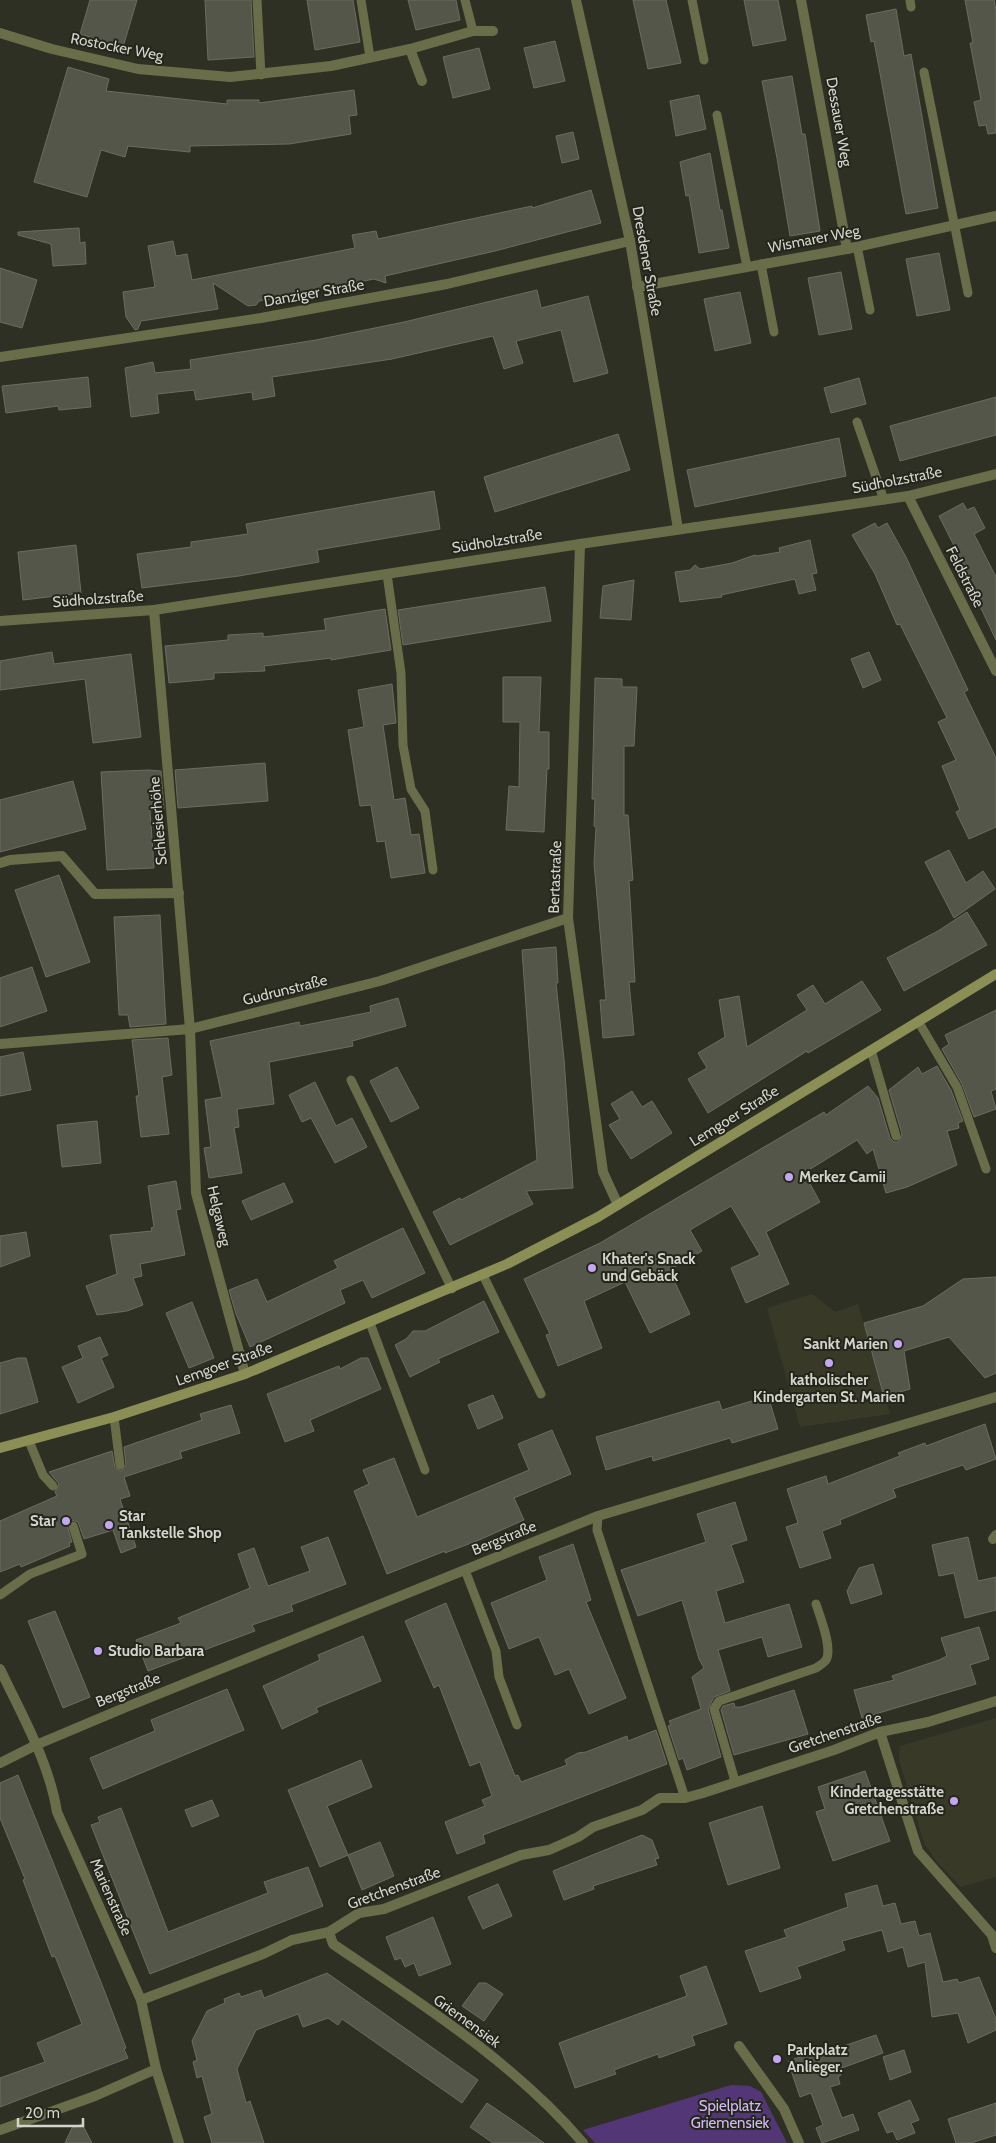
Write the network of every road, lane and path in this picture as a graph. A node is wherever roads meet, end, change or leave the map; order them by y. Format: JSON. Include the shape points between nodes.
{"nodes":[{"id":1,"x":257,"y":0,"type":"edge"},
{"id":2,"x":361,"y":0,"type":"edge"},
{"id":3,"x":465,"y":0,"type":"edge"},
{"id":4,"x":576,"y":0,"type":"edge"},
{"id":5,"x":692,"y":0,"type":"edge"},
{"id":6,"x":801,"y":0,"type":"edge"},
{"id":7,"x":493,"y":30,"type":"dead end"},
{"id":8,"x":473,"y":31,"type":"junction"},
{"id":9,"x":0,"y":33,"type":"edge"},
{"id":10,"x":410,"y":49,"type":"junction"},
{"id":11,"x":370,"y":57,"type":"junction"},
{"id":12,"x":704,"y":60,"type":"dead end"},
{"id":13,"x":924,"y":72,"type":"dead end"},
{"id":14,"x":261,"y":74,"type":"junction"},
{"id":15,"x":422,"y":81,"type":"dead end"},
{"id":16,"x":717,"y":115,"type":"dead end"},
{"id":17,"x":996,"y":216,"type":"edge"},
{"id":18,"x":954,"y":225,"type":"junction"},
{"id":19,"x":630,"y":241,"type":"junction"},
{"id":20,"x":852,"y":248,"type":"junction"},
{"id":21,"x":762,"y":264,"type":"junction"},
{"id":22,"x":747,"y":266,"type":"junction"},
{"id":23,"x":637,"y":287,"type":"junction"},
{"id":24,"x":968,"y":293,"type":"dead end"},
{"id":25,"x":870,"y":310,"type":"dead end"},
{"id":26,"x":774,"y":332,"type":"dead end"},
{"id":27,"x":0,"y":357,"type":"edge"},
{"id":28,"x":857,"y":422,"type":"dead end"},
{"id":29,"x":996,"y":474,"type":"edge"},
{"id":30,"x":908,"y":496,"type":"junction"},
{"id":31,"x":884,"y":500,"type":"junction"},
{"id":32,"x":678,"y":529,"type":"junction"},
{"id":33,"x":580,"y":544,"type":"junction"},
{"id":34,"x":387,"y":574,"type":"junction"},
{"id":35,"x":154,"y":610,"type":"junction"},
{"id":36,"x":0,"y":622,"type":"edge"},
{"id":37,"x":996,"y":671,"type":"edge"},
{"id":38,"x":0,"y":863,"type":"edge"},
{"id":39,"x":433,"y":870,"type":"dead end"},
{"id":40,"x":179,"y":893,"type":"junction"},
{"id":41,"x":568,"y":918,"type":"junction"},
{"id":42,"x":996,"y":974,"type":"edge"},
{"id":43,"x":918,"y":1021,"type":"junction"},
{"id":44,"x":190,"y":1029,"type":"junction"},
{"id":45,"x":0,"y":1044,"type":"edge"},
{"id":46,"x":871,"y":1050,"type":"junction"},
{"id":47,"x":351,"y":1080,"type":"dead end"},
{"id":48,"x":896,"y":1136,"type":"dead end"},
{"id":49,"x":986,"y":1169,"type":"dead end"},
{"id":50,"x":618,"y":1205,"type":"junction"},
{"id":51,"x":483,"y":1276,"type":"junction"},
{"id":52,"x":452,"y":1289,"type":"junction"},
{"id":53,"x":370,"y":1322,"type":"junction"},
{"id":54,"x":244,"y":1374,"type":"junction"},
{"id":55,"x":542,"y":1394,"type":"dead end"},
{"id":56,"x":996,"y":1397,"type":"edge"},
{"id":57,"x":114,"y":1417,"type":"junction"},
{"id":58,"x":29,"y":1440,"type":"junction"},
{"id":59,"x":0,"y":1448,"type":"edge"},
{"id":60,"x":120,"y":1465,"type":"dead end"},
{"id":61,"x":425,"y":1470,"type":"dead end"},
{"id":62,"x":53,"y":1486,"type":"dead end"},
{"id":63,"x":598,"y":1516,"type":"junction"},
{"id":64,"x":73,"y":1526,"type":"dead end"},
{"id":65,"x":465,"y":1570,"type":"junction"},
{"id":66,"x":0,"y":1595,"type":"edge"},
{"id":67,"x":816,"y":1604,"type":"dead end"},
{"id":68,"x":0,"y":1669,"type":"edge"},
{"id":69,"x":996,"y":1701,"type":"edge"},
{"id":70,"x":516,"y":1725,"type":"dead end"},
{"id":71,"x":880,"y":1732,"type":"junction"},
{"id":72,"x":36,"y":1745,"type":"junction"},
{"id":73,"x":0,"y":1763,"type":"edge"},
{"id":74,"x":735,"y":1782,"type":"junction"},
{"id":75,"x":686,"y":1798,"type":"junction"},
{"id":76,"x":328,"y":1932,"type":"junction"},
{"id":77,"x":996,"y":1948,"type":"edge"},
{"id":78,"x":141,"y":2000,"type":"junction"},
{"id":79,"x":739,"y":2046,"type":"dead end"},
{"id":80,"x":156,"y":2069,"type":"junction"},
{"id":81,"x":0,"y":2130,"type":"edge"},
{"id":82,"x":179,"y":2143,"type":"edge"},
{"id":83,"x":583,"y":2143,"type":"edge"},
{"id":84,"x":799,"y":2143,"type":"edge"}],
"edges":[{"from":1,"to":14,"type":"lane"},
{"from":2,"to":11,"type":"lane"},
{"from":3,"to":8,"type":"lane"},
{"from":4,"to":19,"type":"street","name":"Dresdener Straße"},
{"from":5,"to":12,"type":"lane"},
{"from":6,"to":20,"type":"street","name":"Dessauer Weg"},
{"from":7,"to":8,"type":"street","name":"Rostocker Weg"},
{"from":8,"to":10,"type":"street","name":"Rostocker Weg"},
{"from":9,"to":14,"type":"street","name":"Rostocker Weg","via":[[138,69],[201,76]]},
{"from":10,"to":11,"type":"street","name":"Rostocker Weg"},
{"from":10,"to":15,"type":"street"},
{"from":11,"to":14,"type":"street","name":"Rostocker Weg","via":[[331,66]]},
{"from":13,"to":18,"type":"lane"},
{"from":16,"to":22,"type":"lane"},
{"from":17,"to":18,"type":"street","name":"Wismarer Weg"},
{"from":18,"to":20,"type":"street","name":"Wismarer Weg"},
{"from":18,"to":24,"type":"lane"},
{"from":19,"to":23,"type":"street","name":"Dresdener Straße"},
{"from":19,"to":27,"type":"street","name":"Danziger Straße","via":[[447,284],[261,318]]},
{"from":20,"to":21,"type":"street","name":"Wismarer Weg"},
{"from":20,"to":25,"type":"lane"},
{"from":21,"to":22,"type":"street","name":"Wismarer Weg"},
{"from":21,"to":26,"type":"lane"},
{"from":22,"to":23,"type":"street","name":"Wismarer Weg"},
{"from":23,"to":32,"type":"street","name":"Dresdener Straße"},
{"from":28,"to":31,"type":"lane"},
{"from":29,"to":30,"type":"street","name":"Südholzstraße"},
{"from":30,"to":31,"type":"street","name":"Südholzstraße"},
{"from":30,"to":37,"type":"street","name":"Feldstraße"},
{"from":31,"to":32,"type":"street","name":"Südholzstraße"},
{"from":32,"to":33,"type":"street","name":"Südholzstraße"},
{"from":33,"to":34,"type":"street","name":"Südholzstraße"},
{"from":33,"to":41,"type":"street","name":"Bertastraße"},
{"from":34,"to":35,"type":"street","name":"Südholzstraße"},
{"from":34,"to":39,"type":"lane","via":[[401,673],[403,745],[411,789],[426,811]]},
{"from":35,"to":36,"type":"street","name":"Südholzstraße"},
{"from":35,"to":40,"type":"street","name":"Schlesierhöhe"},
{"from":38,"to":40,"type":"street","via":[[62,856],[95,894]]},
{"from":40,"to":44,"type":"street","name":"Schlesierhöhe"},
{"from":41,"to":44,"type":"street","name":"Gudrunstraße","via":[[380,981]]},
{"from":41,"to":50,"type":"street","name":"Bertastraße","via":[[603,1172]]},
{"from":42,"to":43,"type":"main road","name":"Lemgoer Straße"},
{"from":43,"to":46,"type":"main road","name":"Lemgoer Straße"},
{"from":43,"to":49,"type":"lane","via":[[957,1087]]},
{"from":44,"to":45,"type":"street","name":"Gudrunstraße"},
{"from":44,"to":54,"type":"street","name":"Helgaweg","via":[[196,1193]]},
{"from":46,"to":48,"type":"lane"},
{"from":46,"to":50,"type":"main road","name":"Lemgoer Straße"},
{"from":47,"to":52,"type":"lane"},
{"from":50,"to":51,"type":"main road","name":"Lemgoer Straße"},
{"from":51,"to":52,"type":"main road","name":"Lemgoer Straße"},
{"from":51,"to":55,"type":"lane"},
{"from":52,"to":53,"type":"main road","name":"Lemgoer Straße"},
{"from":53,"to":54,"type":"main road","name":"Lemgoer Straße"},
{"from":53,"to":61,"type":"lane"},
{"from":54,"to":57,"type":"main road","name":"Lemgoer Straße"},
{"from":56,"to":63,"type":"street","name":"Bergstraße"},
{"from":57,"to":58,"type":"main road","name":"Lemgoer Straße"},
{"from":57,"to":60,"type":"lane"},
{"from":58,"to":59,"type":"main road","name":"Lemgoer Straße"},
{"from":58,"to":62,"type":"lane","via":[[42,1475]]},
{"from":63,"to":65,"type":"street","name":"Bergstraße"},
{"from":63,"to":75,"type":"lane","via":[[597,1530]]},
{"from":64,"to":66,"type":"lane","via":[[82,1554],[30,1574]]},
{"from":65,"to":70,"type":"lane","via":[[496,1651],[500,1677]]},
{"from":65,"to":72,"type":"street","name":"Bergstraße"},
{"from":67,"to":74,"type":"lane","via":[[826,1637],[826,1661],[816,1668],[719,1701],[714,1709]]},
{"from":68,"to":72,"type":"street","name":"Marienstraße"},
{"from":69,"to":71,"type":"street","name":"Gretchenstraße","via":[[928,1722]]},
{"from":71,"to":74,"type":"street","name":"Gretchenstraße"},
{"from":71,"to":77,"type":"street","via":[[918,1851],[992,1935]]},
{"from":72,"to":73,"type":"street","name":"Bergstraße"},
{"from":72,"to":78,"type":"street","name":"Marienstraße","via":[[54,1790],[57,1812]]},
{"from":74,"to":75,"type":"street","name":"Gretchenstraße"},
{"from":75,"to":76,"type":"street","name":"Gretchenstraße","via":[[660,1798],[642,1810],[593,1827],[549,1850],[521,1855],[384,1909],[359,1913]]},
{"from":76,"to":78,"type":"street","name":"Gretchenstraße","via":[[292,1940]]},
{"from":76,"to":83,"type":"street","name":"Griemensiek","via":[[333,1944],[516,2076]]},
{"from":78,"to":80,"type":"street","name":"Marienstraße"},
{"from":79,"to":84,"type":"street","via":[[784,2110]]},
{"from":80,"to":81,"type":"street","via":[[94,2096]]},
{"from":80,"to":82,"type":"street","name":"Marienstraße"}]}
